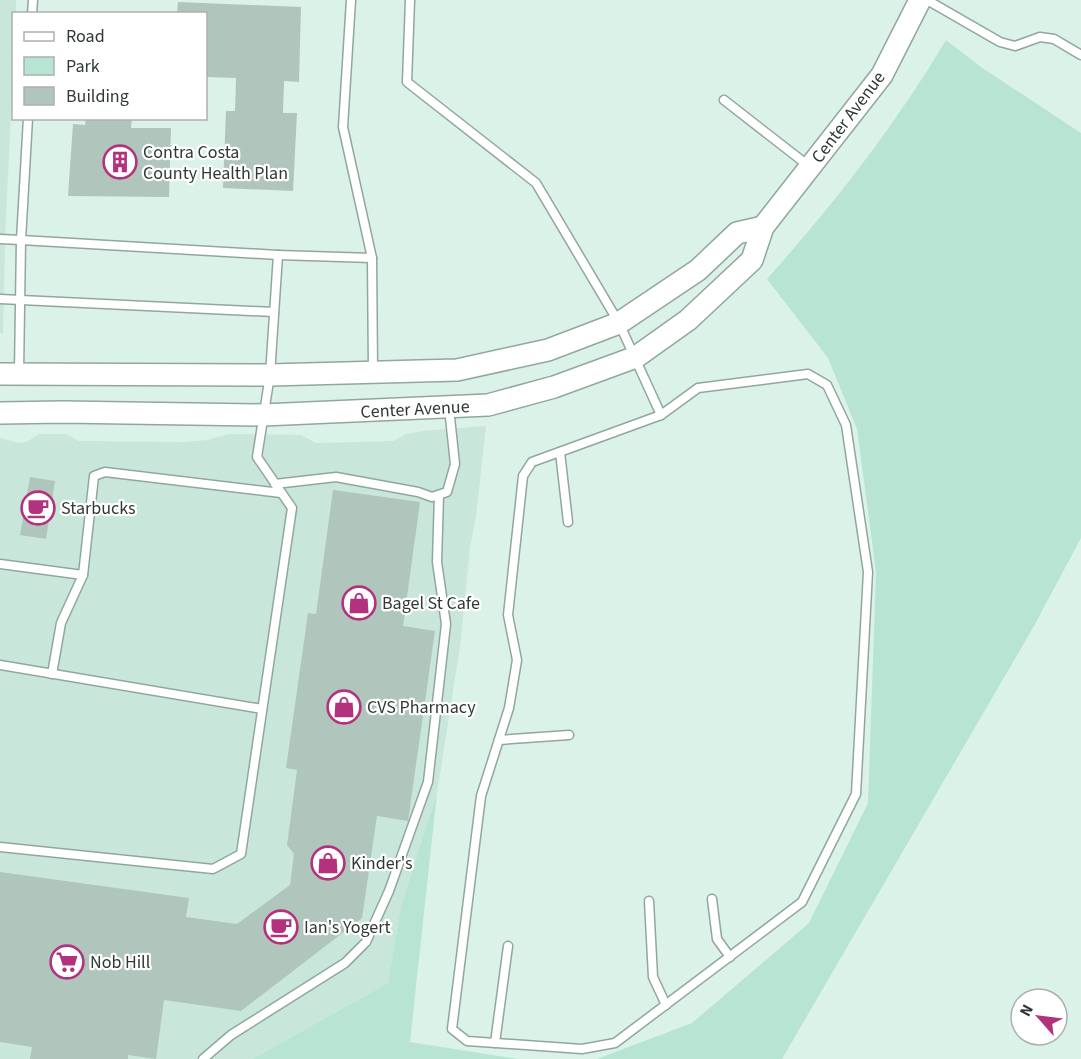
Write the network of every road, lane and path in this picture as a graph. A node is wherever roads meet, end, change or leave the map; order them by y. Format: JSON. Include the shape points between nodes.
{"nodes":[{"id":1,"x":351,"y":0,"type":"edge"},
{"id":2,"x":410,"y":0,"type":"edge"},
{"id":3,"x":920,"y":0,"type":"edge"},
{"id":4,"x":927,"y":0,"type":"edge"},
{"id":5,"x":1081,"y":55,"type":"edge"},
{"id":6,"x":724,"y":100,"type":"dead end"},
{"id":7,"x":28,"y":120,"type":"edge"},
{"id":8,"x":810,"y":167,"type":"junction"},
{"id":9,"x":763,"y":227,"type":"junction"},
{"id":10,"x":0,"y":239,"type":"edge"},
{"id":11,"x":21,"y":240,"type":"junction"},
{"id":12,"x":278,"y":255,"type":"junction"},
{"id":13,"x":372,"y":258,"type":"junction"},
{"id":14,"x":0,"y":299,"type":"edge"},
{"id":15,"x":21,"y":300,"type":"junction"},
{"id":16,"x":274,"y":312,"type":"junction"},
{"id":17,"x":619,"y":323,"type":"junction"},
{"id":18,"x":636,"y":357,"type":"junction"},
{"id":19,"x":373,"y":372,"type":"junction"},
{"id":20,"x":10,"y":374,"type":"edge"},
{"id":21,"x":270,"y":375,"type":"junction"},
{"id":22,"x":449,"y":407,"type":"junction"},
{"id":23,"x":0,"y":413,"type":"edge"},
{"id":24,"x":263,"y":415,"type":"junction"},
{"id":25,"x":661,"y":415,"type":"junction"},
{"id":26,"x":560,"y":452,"type":"junction"},
{"id":27,"x":275,"y":484,"type":"junction"},
{"id":28,"x":281,"y":493,"type":"junction"},
{"id":29,"x":439,"y":495,"type":"junction"},
{"id":30,"x":568,"y":522,"type":"dead end"},
{"id":31,"x":0,"y":564,"type":"edge"},
{"id":32,"x":84,"y":575,"type":"junction"},
{"id":33,"x":0,"y":665,"type":"edge"},
{"id":34,"x":52,"y":674,"type":"junction"},
{"id":35,"x":262,"y":710,"type":"junction"},
{"id":36,"x":568,"y":735,"type":"dead end"},
{"id":37,"x":499,"y":740,"type":"junction"},
{"id":38,"x":0,"y":847,"type":"edge"},
{"id":39,"x":712,"y":899,"type":"dead end"},
{"id":40,"x":648,"y":901,"type":"dead end"},
{"id":41,"x":508,"y":946,"type":"dead end"},
{"id":42,"x":730,"y":957,"type":"junction"},
{"id":43,"x":666,"y":1005,"type":"junction"},
{"id":44,"x":495,"y":1043,"type":"junction"},
{"id":45,"x":204,"y":1059,"type":"edge"}],
"edges":[{"from":1,"to":13,"type":"lane","via":[[343,128]]},
{"from":2,"to":17,"type":"lane","via":[[407,82],[536,183]]},
{"from":3,"to":8,"type":"street","name":"Center Avenue","via":[[882,75]]},
{"from":4,"to":5,"type":"lane","via":[[1000,42],[1015,46],[1040,37],[1054,39]]},
{"from":6,"to":8,"type":"lane"},
{"from":7,"to":11,"type":"lane"},
{"from":8,"to":9,"type":"street","name":"Center Avenue"},
{"from":9,"to":17,"type":"street","name":"Center Avenue","via":[[737,233],[698,270]]},
{"from":9,"to":18,"type":"street","name":"Center Avenue","via":[[752,260],[688,320]]},
{"from":10,"to":11,"type":"lane"},
{"from":11,"to":12,"type":"lane"},
{"from":11,"to":15,"type":"lane"},
{"from":12,"to":13,"type":"lane"},
{"from":12,"to":16,"type":"lane"},
{"from":13,"to":19,"type":"lane"},
{"from":14,"to":15,"type":"lane"},
{"from":15,"to":16,"type":"lane"},
{"from":15,"to":20,"type":"lane"},
{"from":16,"to":21,"type":"lane"},
{"from":17,"to":18,"type":"lane"},
{"from":17,"to":19,"type":"street","name":"Center Avenue","via":[[548,350],[457,370]]},
{"from":18,"to":22,"type":"street","name":"Center Avenue","via":[[488,405]]},
{"from":18,"to":25,"type":"lane"},
{"from":19,"to":21,"type":"street","name":"Center Avenue"},
{"from":20,"to":21,"type":"street","name":"Center Avenue"},
{"from":21,"to":24,"type":"lane"},
{"from":22,"to":24,"type":"street","name":"Center Avenue"},
{"from":22,"to":29,"type":"lane","via":[[455,464],[447,492]]},
{"from":23,"to":24,"type":"street","name":"Center Avenue"},
{"from":24,"to":27,"type":"lane","via":[[257,457]]},
{"from":25,"to":26,"type":"lane"},
{"from":25,"to":42,"type":"lane","via":[[698,388],[808,374],[827,385],[846,424],[868,572],[856,794],[802,903]]},
{"from":26,"to":30,"type":"lane"},
{"from":26,"to":37,"type":"lane","via":[[532,462],[523,476],[508,615],[517,660]]},
{"from":27,"to":28,"type":"lane"},
{"from":27,"to":29,"type":"lane","via":[[336,477],[432,497]]},
{"from":28,"to":32,"type":"lane","via":[[105,472],[94,476]]},
{"from":28,"to":35,"type":"lane","via":[[292,508]]},
{"from":29,"to":45,"type":"lane","via":[[437,562],[446,624],[428,782],[389,891],[366,942],[345,963],[231,1035]]},
{"from":31,"to":32,"type":"lane"},
{"from":32,"to":34,"type":"lane","via":[[61,623]]},
{"from":33,"to":34,"type":"lane"},
{"from":34,"to":35,"type":"lane"},
{"from":35,"to":38,"type":"lane","via":[[241,854],[213,869]]},
{"from":36,"to":37,"type":"lane"},
{"from":37,"to":44,"type":"lane","via":[[481,796],[452,1029],[467,1041]]},
{"from":39,"to":42,"type":"lane","via":[[717,939]]},
{"from":40,"to":43,"type":"lane","via":[[653,977]]},
{"from":41,"to":44,"type":"lane"},
{"from":42,"to":43,"type":"lane"},
{"from":43,"to":44,"type":"lane","via":[[615,1043],[582,1049]]}]}
